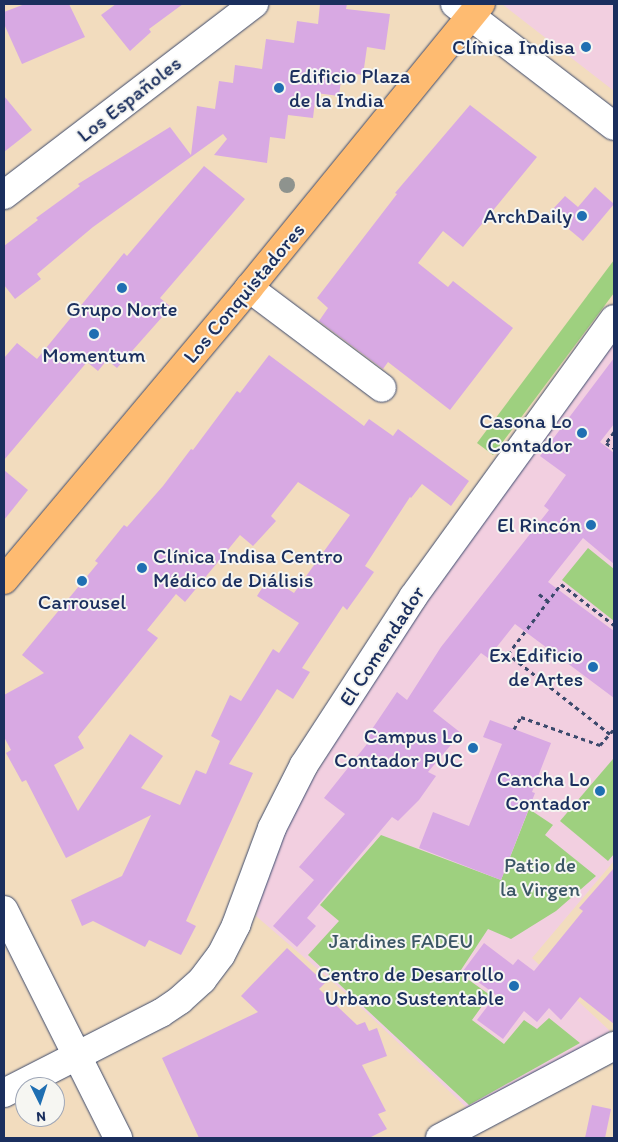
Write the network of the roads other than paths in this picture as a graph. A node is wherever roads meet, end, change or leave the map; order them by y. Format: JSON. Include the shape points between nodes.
{"nodes":[{"id":1,"x":254,"y":4,"type":"edge"},
{"id":2,"x":469,"y":8,"type":"edge"},
{"id":3,"x":614,"y":126,"type":"edge"},
{"id":4,"x":4,"y":194,"type":"edge"},
{"id":5,"x":249,"y":288,"type":"junction"},
{"id":6,"x":614,"y":319,"type":"edge"},
{"id":7,"x":382,"y":388,"type":"dead end"},
{"id":8,"x":4,"y":580,"type":"edge"},
{"id":9,"x":4,"y":910,"type":"edge"},
{"id":10,"x":614,"y":1046,"type":"edge"},
{"id":11,"x":77,"y":1055,"type":"junction"},
{"id":12,"x":4,"y":1094,"type":"edge"},
{"id":13,"x":118,"y":1138,"type":"edge"},
{"id":14,"x":440,"y":1138,"type":"edge"}],
"edges":[{"from":1,"to":4,"type":"street","name":"Los Españoles"},
{"from":2,"to":3,"type":"street"},
{"from":2,"to":5,"type":"main road","name":"Los Conquistadores"},
{"from":5,"to":7,"type":"street"},
{"from":5,"to":8,"type":"main road","name":"Los Conquistadores"},
{"from":6,"to":11,"type":"street","name":"El Comendador","via":[[413,597],[304,765],[272,828],[246,902],[221,955],[202,980],[180,1000],[161,1013]]},
{"from":9,"to":11,"type":"street"},
{"from":10,"to":14,"type":"street"},
{"from":11,"to":12,"type":"street","name":"El Comendador"},
{"from":11,"to":13,"type":"street"}]}
